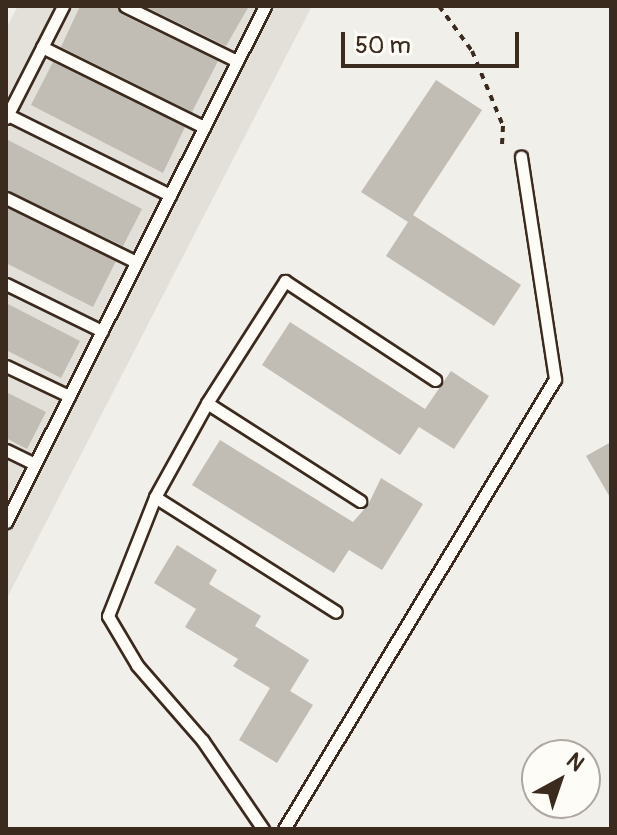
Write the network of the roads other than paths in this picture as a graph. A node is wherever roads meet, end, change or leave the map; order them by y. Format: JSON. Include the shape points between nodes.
{"nodes":[{"id":1,"x":63,"y":6,"type":"edge"},
{"id":2,"x":125,"y":6,"type":"edge"},
{"id":3,"x":265,"y":6,"type":"edge"},
{"id":4,"x":42,"y":47,"type":"junction"},
{"id":5,"x":237,"y":61,"type":"junction"},
{"id":6,"x":7,"y":117,"type":"edge"},
{"id":7,"x":204,"y":127,"type":"junction"},
{"id":8,"x":521,"y":157,"type":"dead end"},
{"id":9,"x":170,"y":195,"type":"junction"},
{"id":10,"x":6,"y":198,"type":"edge"},
{"id":11,"x":136,"y":262,"type":"junction"},
{"id":12,"x":6,"y":284,"type":"edge"},
{"id":13,"x":102,"y":331,"type":"junction"},
{"id":14,"x":6,"y":366,"type":"edge"},
{"id":15,"x":435,"y":380,"type":"dead end"},
{"id":16,"x":69,"y":396,"type":"junction"},
{"id":17,"x":207,"y":403,"type":"junction"},
{"id":18,"x":6,"y":450,"type":"edge"},
{"id":19,"x":35,"y":464,"type":"junction"},
{"id":20,"x":155,"y":497,"type":"junction"},
{"id":21,"x":360,"y":501,"type":"dead end"},
{"id":22,"x":6,"y":522,"type":"edge"},
{"id":23,"x":336,"y":612,"type":"dead end"},
{"id":24,"x":263,"y":829,"type":"edge"},
{"id":25,"x":284,"y":829,"type":"edge"}],
"edges":[{"from":1,"to":4,"type":"lane"},
{"from":2,"to":5,"type":"lane"},
{"from":3,"to":5,"type":"lane"},
{"from":4,"to":6,"type":"lane"},
{"from":4,"to":7,"type":"lane"},
{"from":5,"to":7,"type":"lane"},
{"from":6,"to":9,"type":"lane"},
{"from":7,"to":9,"type":"lane"},
{"from":8,"to":25,"type":"lane","via":[[555,379]]},
{"from":9,"to":11,"type":"lane"},
{"from":10,"to":11,"type":"lane"},
{"from":11,"to":13,"type":"lane"},
{"from":12,"to":13,"type":"lane"},
{"from":13,"to":16,"type":"lane"},
{"from":14,"to":16,"type":"lane"},
{"from":15,"to":17,"type":"lane","via":[[285,281]]},
{"from":16,"to":19,"type":"lane"},
{"from":17,"to":20,"type":"lane"},
{"from":17,"to":21,"type":"lane"},
{"from":18,"to":19,"type":"lane"},
{"from":19,"to":22,"type":"lane"},
{"from":20,"to":23,"type":"lane"},
{"from":20,"to":24,"type":"lane","via":[[108,616],[137,665],[203,741]]}]}
